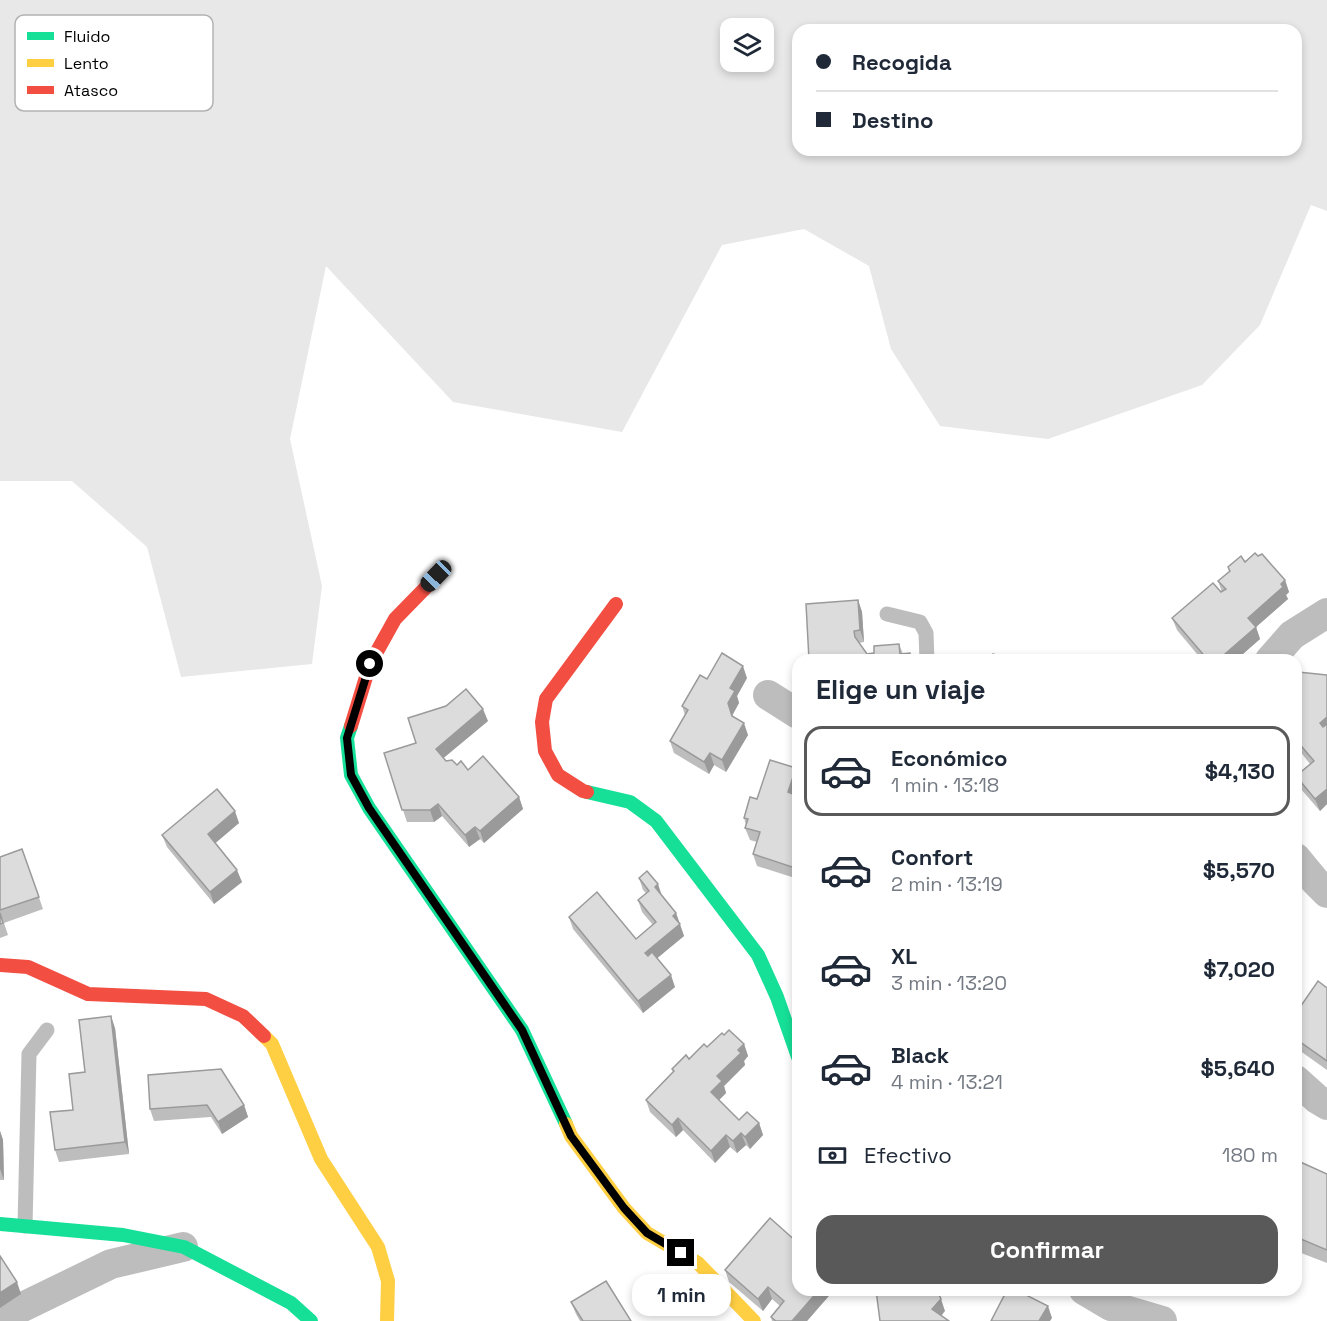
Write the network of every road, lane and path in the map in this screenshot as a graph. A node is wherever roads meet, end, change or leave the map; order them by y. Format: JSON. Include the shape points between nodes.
{"nodes":[{"id":1,"x":436,"y":576,"type":"dead end"},
{"id":2,"x":616,"y":604,"type":"dead end"},
{"id":3,"x":1327,"y":613,"type":"edge"},
{"id":4,"x":887,"y":614,"type":"dead end"},
{"id":5,"x":927,"y":654,"type":"edge"},
{"id":6,"x":1275,"y":654,"type":"edge"},
{"id":7,"x":768,"y":695,"type":"dead end"},
{"id":8,"x":792,"y":710,"type":"edge"},
{"id":9,"x":1302,"y":866,"type":"edge"},
{"id":10,"x":1327,"y":893,"type":"edge"},
{"id":11,"x":0,"y":965,"type":"edge"},
{"id":12,"x":47,"y":1030,"type":"dead end"},
{"id":13,"x":792,"y":1040,"type":"edge"},
{"id":14,"x":1302,"y":1085,"type":"edge"},
{"id":15,"x":1327,"y":1105,"type":"edge"},
{"id":16,"x":0,"y":1224,"type":"edge"},
{"id":17,"x":24,"y":1226,"type":"junction"},
{"id":18,"x":184,"y":1247,"type":"junction"},
{"id":19,"x":1094,"y":1296,"type":"edge"},
{"id":20,"x":0,"y":1318,"type":"edge"},
{"id":21,"x":311,"y":1321,"type":"edge"},
{"id":22,"x":387,"y":1321,"type":"edge"},
{"id":23,"x":753,"y":1321,"type":"edge"},
{"id":24,"x":1162,"y":1321,"type":"edge"}],
"edges":[{"from":1,"to":23,"type":"street","via":[[394,620],[370,664],[347,738],[351,775],[369,808],[522,1030],[571,1136],[624,1208],[647,1233],[698,1263]]},
{"from":2,"to":13,"type":"street","via":[[546,699],[542,722],[545,751],[558,775],[583,791],[630,802],[656,820],[758,955]]},
{"from":3,"to":6,"type":"street","via":[[1292,635]]},
{"from":4,"to":5,"type":"lane","via":[[920,622],[926,633]]},
{"from":7,"to":8,"type":"street"},
{"from":9,"to":10,"type":"street"},
{"from":11,"to":22,"type":"street","via":[[28,967],[88,994],[206,999],[243,1016],[272,1044],[321,1159],[378,1247],[388,1281]]},
{"from":12,"to":17,"type":"lane","via":[[29,1053]]},
{"from":14,"to":15,"type":"street"},
{"from":16,"to":17,"type":"street"},
{"from":17,"to":18,"type":"street"},
{"from":18,"to":20,"type":"street","via":[[111,1264]]},
{"from":18,"to":21,"type":"street","via":[[291,1303]]},
{"from":19,"to":24,"type":"street","via":[[1111,1306]]}]}
